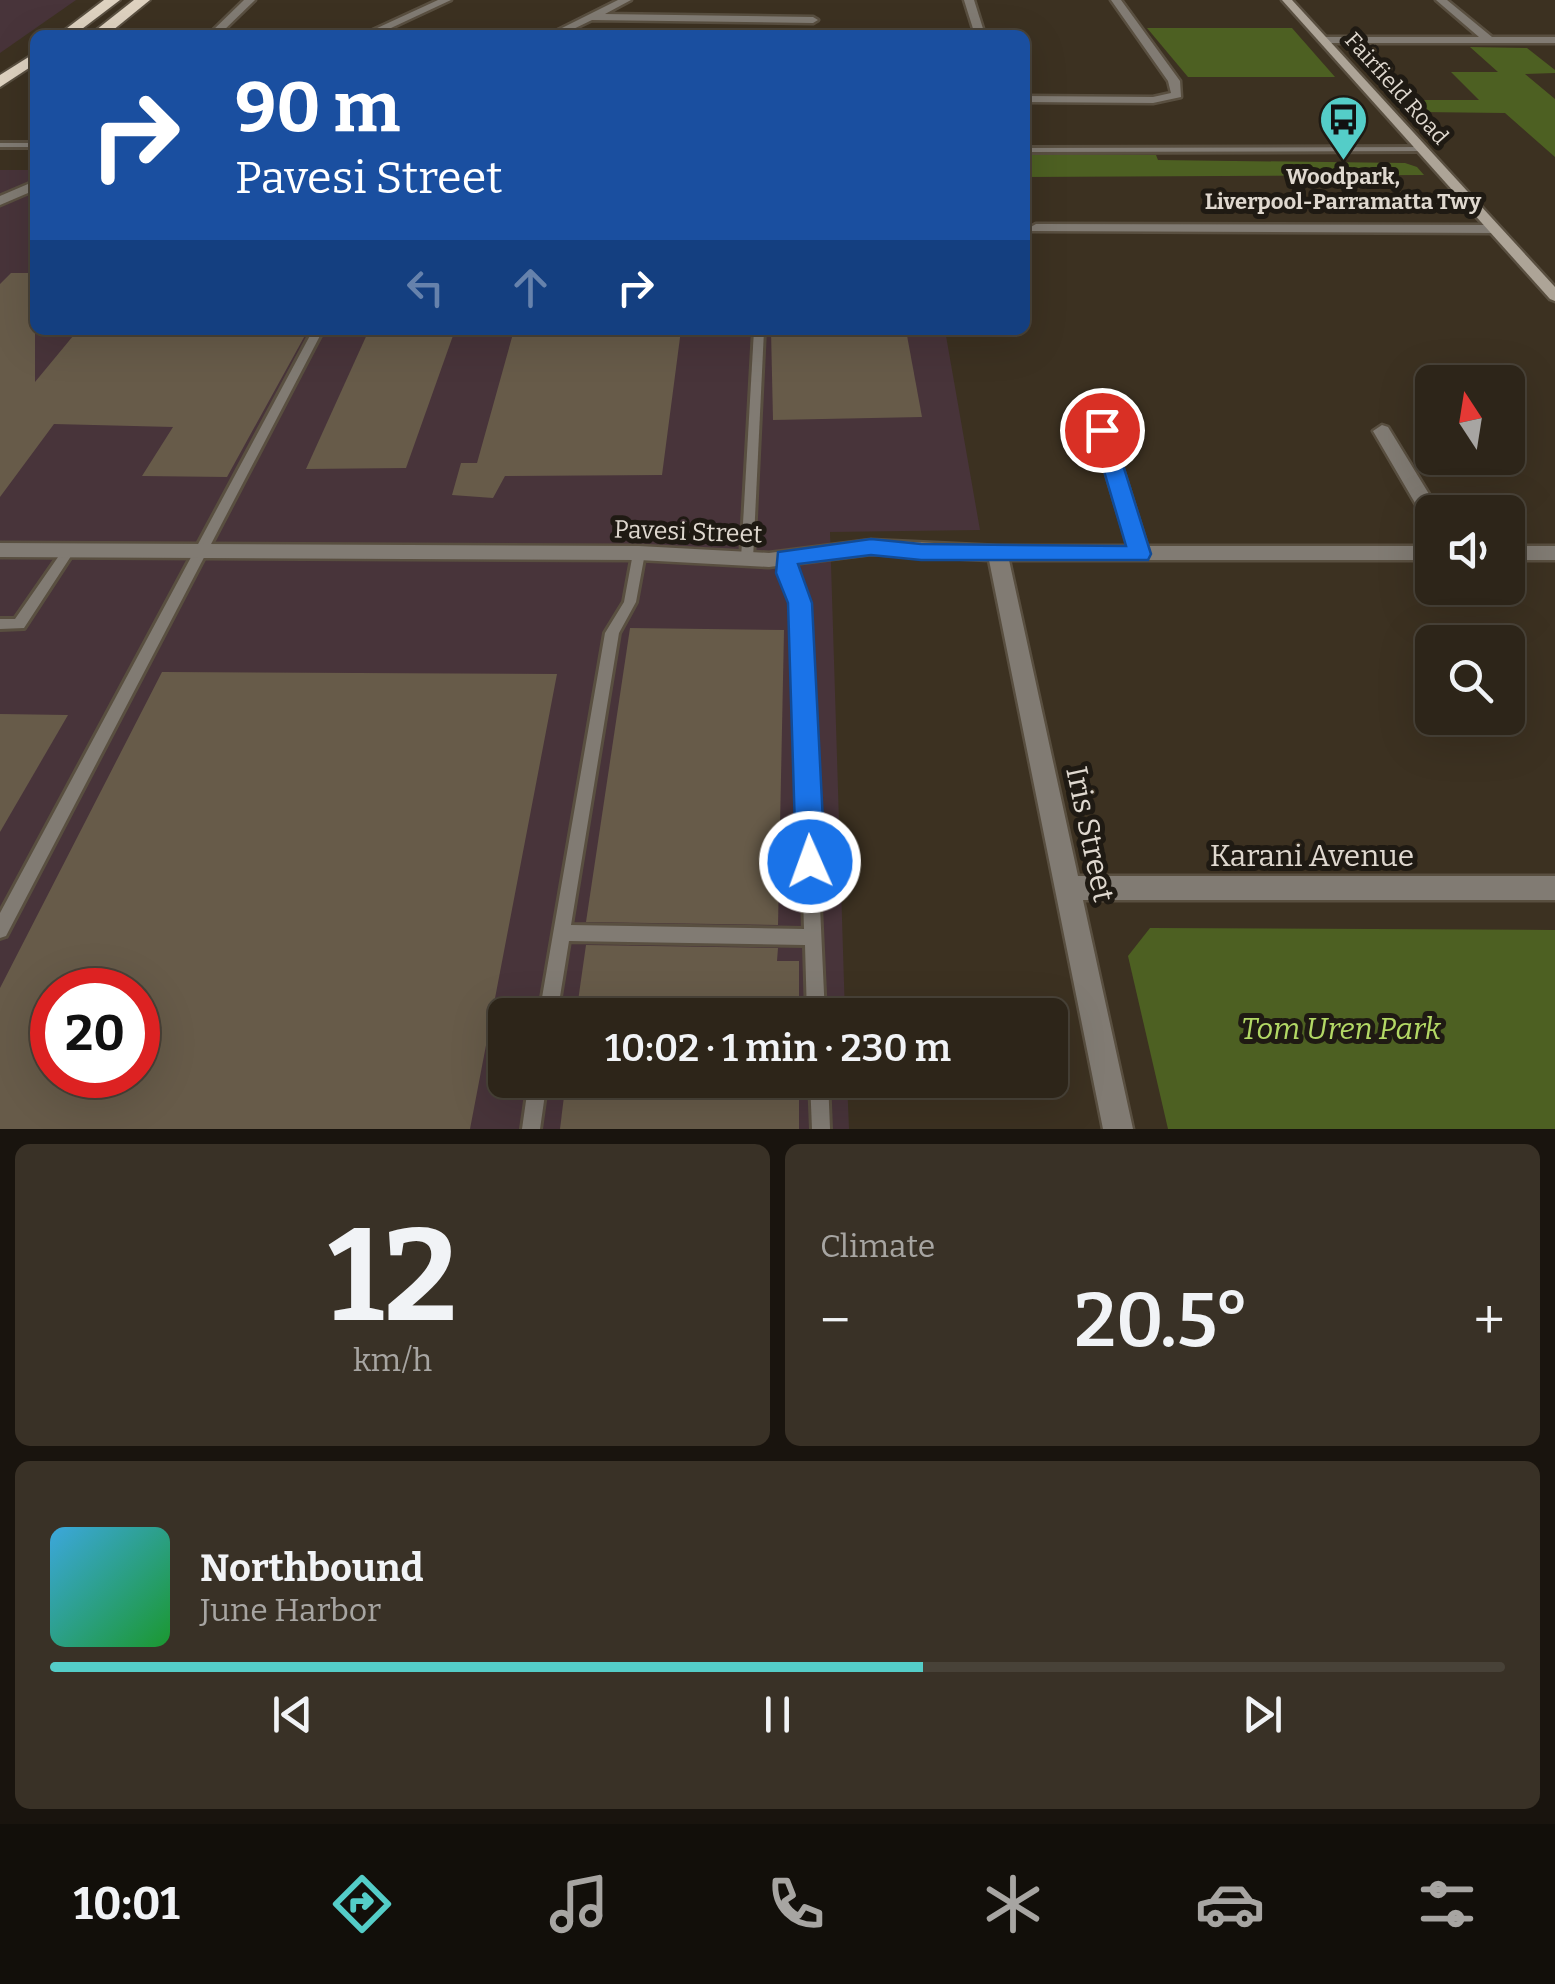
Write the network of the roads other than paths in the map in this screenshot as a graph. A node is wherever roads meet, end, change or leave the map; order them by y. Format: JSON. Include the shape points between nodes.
{"nodes":[{"id":1,"x":113,"y":0,"type":"edge"},
{"id":2,"x":143,"y":0,"type":"edge"},
{"id":3,"x":250,"y":0,"type":"edge"},
{"id":4,"x":446,"y":0,"type":"edge"},
{"id":5,"x":626,"y":0,"type":"edge"},
{"id":6,"x":968,"y":0,"type":"edge"},
{"id":7,"x":1116,"y":0,"type":"edge"},
{"id":8,"x":1287,"y":0,"type":"edge"},
{"id":9,"x":1441,"y":0,"type":"edge"},
{"id":10,"x":590,"y":17,"type":"junction"},
{"id":11,"x":813,"y":20,"type":"dead end"},
{"id":12,"x":72,"y":30,"type":"edge"},
{"id":13,"x":104,"y":30,"type":"edge"},
{"id":14,"x":218,"y":30,"type":"edge"},
{"id":15,"x":378,"y":30,"type":"edge"},
{"id":16,"x":563,"y":30,"type":"edge"},
{"id":17,"x":978,"y":30,"type":"edge"},
{"id":18,"x":1323,"y":40,"type":"junction"},
{"id":19,"x":1489,"y":40,"type":"junction"},
{"id":20,"x":1555,"y":40,"type":"edge"},
{"id":21,"x":30,"y":61,"type":"edge"},
{"id":22,"x":0,"y":82,"type":"edge"},
{"id":23,"x":1030,"y":99,"type":"edge"},
{"id":24,"x":0,"y":144,"type":"edge"},
{"id":25,"x":30,"y":145,"type":"edge"},
{"id":26,"x":1422,"y":149,"type":"junction"},
{"id":27,"x":1030,"y":150,"type":"edge"},
{"id":28,"x":30,"y":187,"type":"edge"},
{"id":29,"x":0,"y":200,"type":"edge"},
{"id":30,"x":1036,"y":228,"type":"dead end"},
{"id":31,"x":1494,"y":229,"type":"junction"},
{"id":32,"x":1555,"y":296,"type":"edge"},
{"id":33,"x":315,"y":335,"type":"edge"},
{"id":34,"x":759,"y":335,"type":"edge"},
{"id":35,"x":1102,"y":430,"type":"dead end"},
{"id":36,"x":1382,"y":431,"type":"dead end"},
{"id":37,"x":1420,"y":495,"type":"edge"},
{"id":38,"x":0,"y":550,"type":"edge"},
{"id":39,"x":69,"y":550,"type":"junction"},
{"id":40,"x":203,"y":551,"type":"junction"},
{"id":41,"x":998,"y":553,"type":"junction"},
{"id":42,"x":1415,"y":553,"type":"edge"},
{"id":43,"x":1525,"y":553,"type":"edge"},
{"id":44,"x":1555,"y":553,"type":"edge"},
{"id":45,"x":639,"y":554,"type":"junction"},
{"id":46,"x":1140,"y":554,"type":"junction"},
{"id":47,"x":786,"y":558,"type":"junction"},
{"id":48,"x":747,"y":559,"type":"junction"},
{"id":49,"x":0,"y":624,"type":"edge"},
{"id":50,"x":1068,"y":888,"type":"junction"},
{"id":51,"x":1555,"y":888,"type":"edge"},
{"id":52,"x":0,"y":930,"type":"edge"},
{"id":53,"x":561,"y":933,"type":"junction"},
{"id":54,"x":813,"y":937,"type":"junction"},
{"id":55,"x":551,"y":998,"type":"edge"},
{"id":56,"x":815,"y":998,"type":"edge"},
{"id":57,"x":535,"y":1098,"type":"edge"},
{"id":58,"x":820,"y":1098,"type":"edge"},
{"id":59,"x":530,"y":1129,"type":"edge"},
{"id":60,"x":821,"y":1129,"type":"edge"},
{"id":61,"x":1118,"y":1129,"type":"edge"}],
"edges":[{"from":1,"to":12,"type":"highway"},
{"from":2,"to":13,"type":"highway"},
{"from":3,"to":14,"type":"street"},
{"from":4,"to":15,"type":"street"},
{"from":5,"to":10,"type":"street"},
{"from":6,"to":17,"type":"street"},
{"from":7,"to":23,"type":"street","via":[[1174,81],[1177,95]]},
{"from":8,"to":18,"type":"main road","name":"Fairfield Road"},
{"from":9,"to":19,"type":"street"},
{"from":10,"to":11,"type":"street"},
{"from":10,"to":16,"type":"street"},
{"from":18,"to":19,"type":"street"},
{"from":18,"to":26,"type":"main road","name":"Fairfield Road"},
{"from":19,"to":20,"type":"street"},
{"from":21,"to":22,"type":"highway"},
{"from":24,"to":25,"type":"lane"},
{"from":26,"to":27,"type":"lane"},
{"from":26,"to":31,"type":"main road","name":"Fairfield Road"},
{"from":28,"to":29,"type":"street"},
{"from":30,"to":31,"type":"street"},
{"from":31,"to":32,"type":"main road","name":"Fairfield Road"},
{"from":33,"to":40,"type":"lane"},
{"from":34,"to":48,"type":"lane"},
{"from":35,"to":46,"type":"street"},
{"from":36,"to":37,"type":"street"},
{"from":38,"to":39,"type":"street","name":"Pavesi Street"},
{"from":39,"to":40,"type":"street","name":"Pavesi Street"},
{"from":39,"to":49,"type":"lane","via":[[20,624]]},
{"from":40,"to":45,"type":"street","name":"Pavesi Street"},
{"from":40,"to":52,"type":"lane"},
{"from":41,"to":46,"type":"street","name":"Pavesi Street"},
{"from":41,"to":47,"type":"street","name":"Pavesi Street","via":[[871,547]]},
{"from":41,"to":50,"type":"street","name":"Iris Street"},
{"from":42,"to":46,"type":"street","name":"Pavesi Street"},
{"from":43,"to":44,"type":"street"},
{"from":45,"to":48,"type":"street","name":"Pavesi Street"},
{"from":45,"to":53,"type":"lane","via":[[630,602],[612,633]]},
{"from":47,"to":48,"type":"street","name":"Pavesi Street"},
{"from":47,"to":54,"type":"lane","via":[[800,603]]},
{"from":50,"to":51,"type":"street","name":"Karani Avenue"},
{"from":50,"to":61,"type":"street","name":"Iris Street"},
{"from":53,"to":54,"type":"lane"},
{"from":53,"to":55,"type":"lane"},
{"from":54,"to":56,"type":"lane"},
{"from":57,"to":59,"type":"lane"},
{"from":58,"to":60,"type":"lane"}]}
